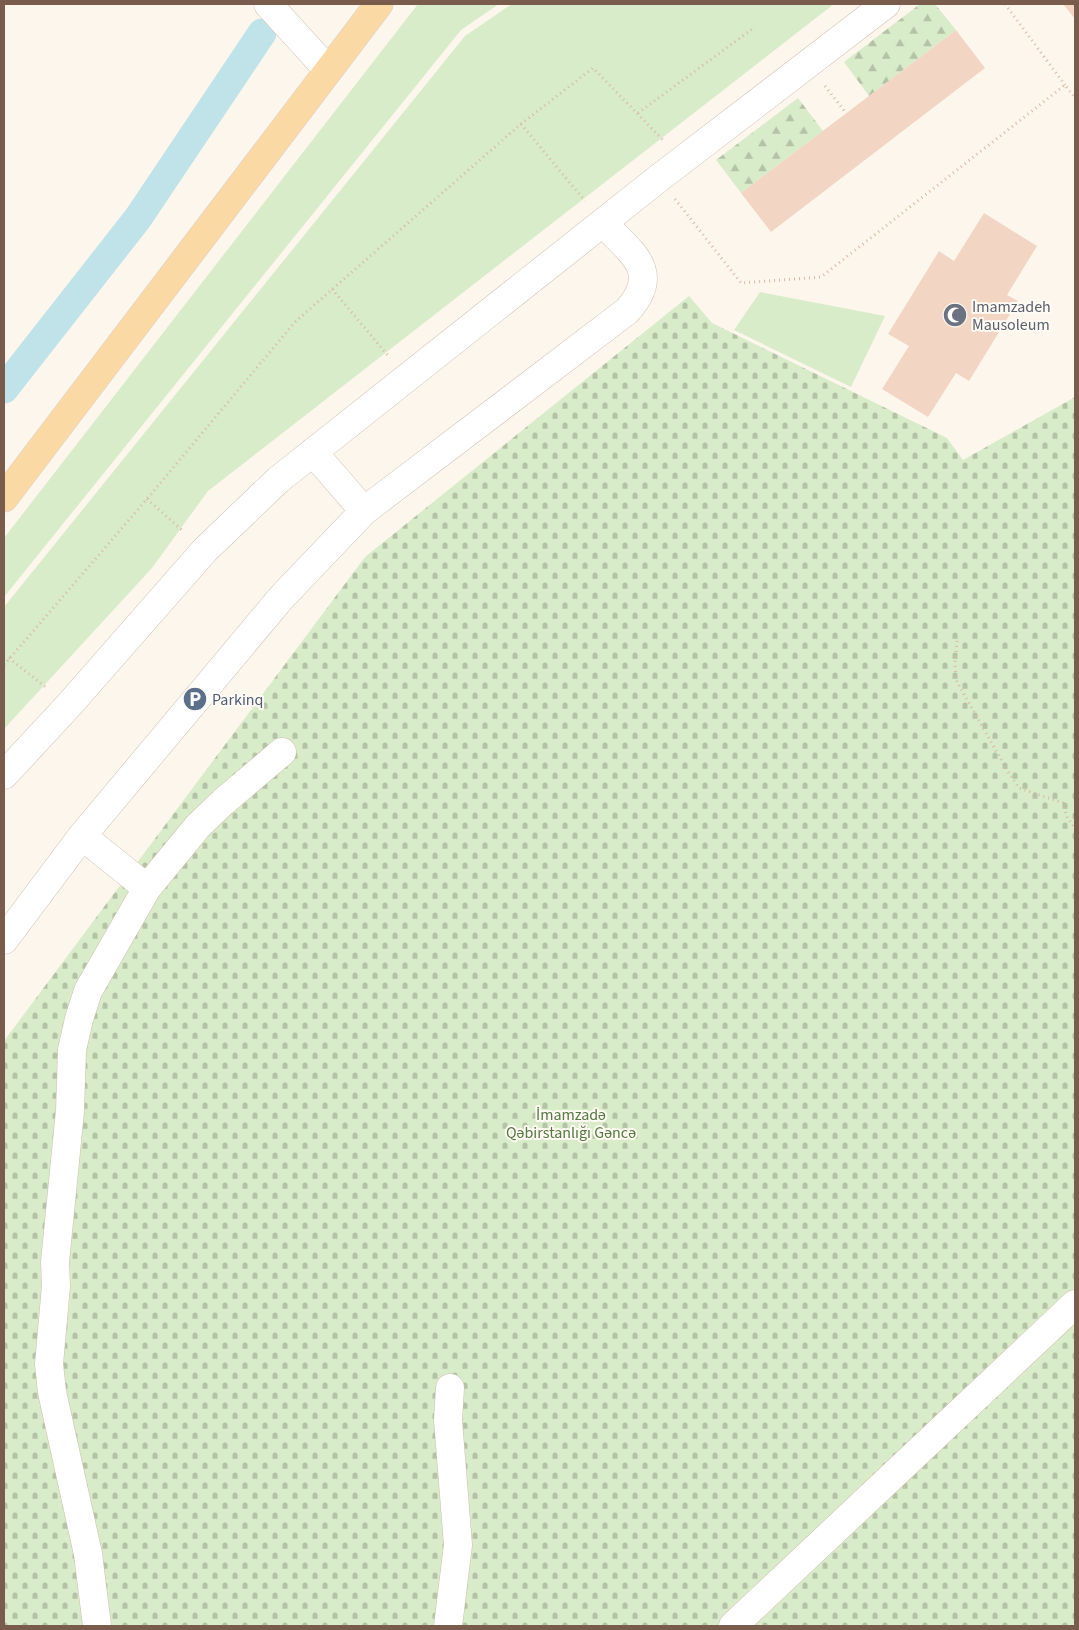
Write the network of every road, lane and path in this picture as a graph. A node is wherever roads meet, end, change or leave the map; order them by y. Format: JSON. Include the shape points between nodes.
{"nodes":[{"id":1,"x":268,"y":4,"type":"edge"},
{"id":2,"x":380,"y":4,"type":"edge"},
{"id":3,"x":886,"y":4,"type":"edge"},
{"id":4,"x":1005,"y":4,"type":"edge"},
{"id":5,"x":755,"y":28,"type":"dead end"},
{"id":6,"x":807,"y":64,"type":"junction"},
{"id":7,"x":328,"y":70,"type":"junction"},
{"id":8,"x":1065,"y":85,"type":"junction"},
{"id":9,"x":1075,"y":98,"type":"edge"},
{"id":10,"x":638,"y":113,"type":"junction"},
{"id":11,"x":846,"y":113,"type":"dead end"},
{"id":12,"x":521,"y":124,"type":"junction"},
{"id":13,"x":682,"y":160,"type":"junction"},
{"id":14,"x":659,"y":178,"type":"junction"},
{"id":15,"x":603,"y":223,"type":"junction"},
{"id":16,"x":332,"y":289,"type":"junction"},
{"id":17,"x":406,"y":378,"type":"junction"},
{"id":18,"x":313,"y":452,"type":"junction"},
{"id":19,"x":4,"y":498,"type":"edge"},
{"id":20,"x":147,"y":499,"type":"junction"},
{"id":21,"x":364,"y":511,"type":"junction"},
{"id":22,"x":205,"y":550,"type":"junction"},
{"id":23,"x":957,"y":641,"type":"dead end"},
{"id":24,"x":10,"y":658,"type":"junction"},
{"id":25,"x":4,"y":665,"type":"edge"},
{"id":26,"x":69,"y":705,"type":"junction"},
{"id":27,"x":282,"y":752,"type":"dead end"},
{"id":28,"x":4,"y":775,"type":"edge"},
{"id":29,"x":1075,"y":828,"type":"edge"},
{"id":30,"x":82,"y":836,"type":"junction"},
{"id":31,"x":147,"y":888,"type":"junction"},
{"id":32,"x":4,"y":940,"type":"edge"},
{"id":33,"x":1075,"y":1304,"type":"edge"},
{"id":34,"x":450,"y":1388,"type":"dead end"},
{"id":35,"x":97,"y":1626,"type":"edge"},
{"id":36,"x":448,"y":1626,"type":"edge"},
{"id":37,"x":733,"y":1626,"type":"edge"}],
"edges":[{"from":1,"to":7,"type":"street"},
{"from":2,"to":7,"type":"main road"},
{"from":3,"to":6,"type":"street"},
{"from":4,"to":8,"type":"path"},
{"from":5,"to":10,"type":"path"},
{"from":6,"to":11,"type":"path"},
{"from":6,"to":13,"type":"street"},
{"from":7,"to":19,"type":"main road"},
{"from":8,"to":9,"type":"path"},
{"from":8,"to":14,"type":"path","via":[[822,277],[741,283]]},
{"from":10,"to":12,"type":"path","via":[[593,68]]},
{"from":10,"to":13,"type":"path"},
{"from":12,"to":15,"type":"path"},
{"from":12,"to":16,"type":"path"},
{"from":13,"to":14,"type":"street"},
{"from":14,"to":15,"type":"street"},
{"from":15,"to":17,"type":"street"},
{"from":15,"to":21,"type":"street","via":[[643,270],[644,283],[637,299],[619,317]]},
{"from":16,"to":17,"type":"path"},
{"from":16,"to":20,"type":"path","via":[[295,322]]},
{"from":17,"to":18,"type":"street"},
{"from":18,"to":21,"type":"street"},
{"from":18,"to":22,"type":"street","via":[[266,491]]},
{"from":20,"to":22,"type":"path"},
{"from":20,"to":24,"type":"path"},
{"from":21,"to":30,"type":"street","via":[[281,598]]},
{"from":22,"to":26,"type":"street"},
{"from":23,"to":29,"type":"path","via":[[956,680],[1008,772],[1019,788],[1063,803]]},
{"from":24,"to":25,"type":"path"},
{"from":24,"to":26,"type":"path"},
{"from":26,"to":28,"type":"street"},
{"from":27,"to":31,"type":"street","via":[[197,827]]},
{"from":30,"to":31,"type":"street"},
{"from":30,"to":32,"type":"street"},
{"from":31,"to":35,"type":"street","via":[[88,991],[79,1020],[72,1050],[70,1111],[55,1262],[50,1364],[52,1392],[88,1554]]},
{"from":33,"to":37,"type":"street"},
{"from":34,"to":36,"type":"street","via":[[448,1420],[458,1545]]}]}
